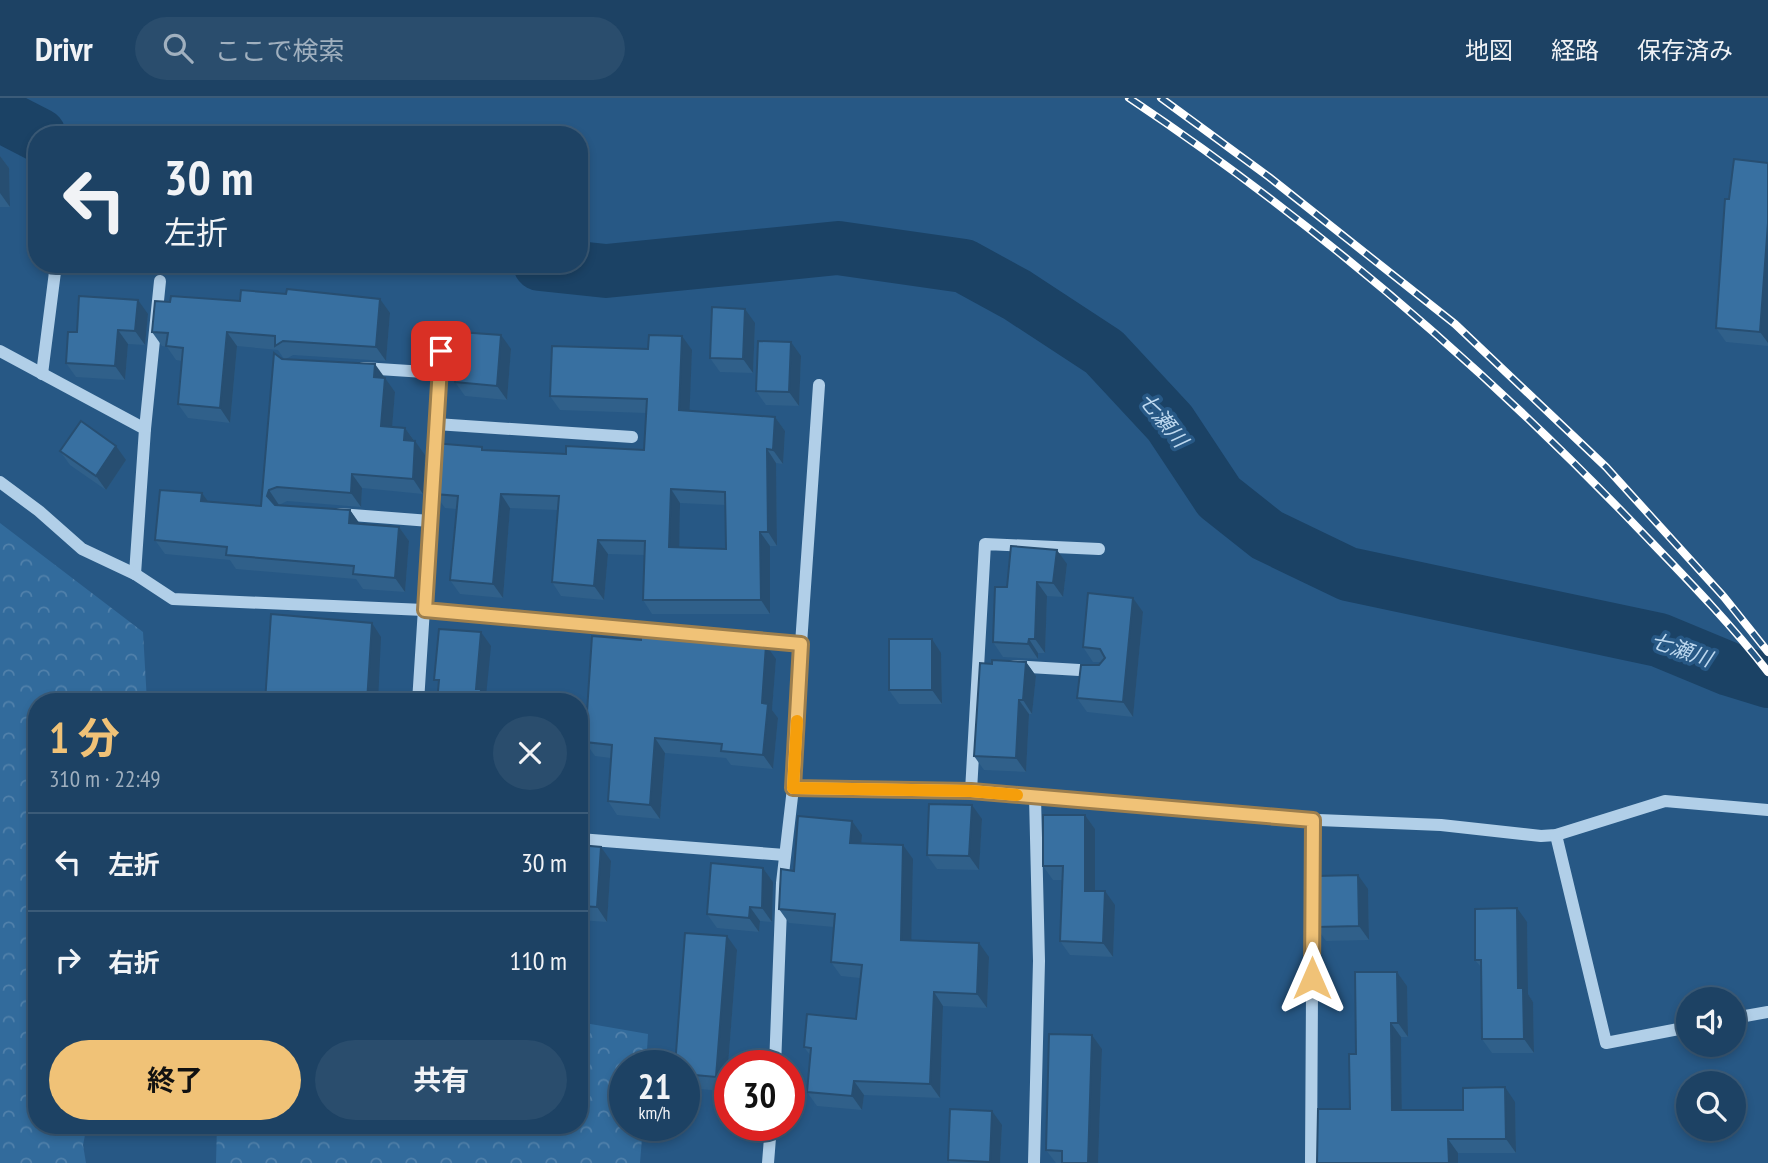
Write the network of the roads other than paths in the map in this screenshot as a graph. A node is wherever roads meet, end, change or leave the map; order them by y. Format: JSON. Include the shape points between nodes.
{"nodes":[{"id":1,"x":55,"y":273,"type":"edge"},
{"id":2,"x":160,"y":281,"type":"dead end"},
{"id":3,"x":442,"y":328,"type":"dead end"},
{"id":4,"x":0,"y":351,"type":"edge"},
{"id":5,"x":346,"y":367,"type":"edge"},
{"id":6,"x":440,"y":373,"type":"junction"},
{"id":7,"x":42,"y":374,"type":"junction"},
{"id":8,"x":819,"y":384,"type":"dead end"},
{"id":9,"x":436,"y":424,"type":"junction"},
{"id":10,"x":145,"y":429,"type":"junction"},
{"id":11,"x":632,"y":438,"type":"dead end"},
{"id":12,"x":0,"y":481,"type":"edge"},
{"id":13,"x":326,"y":513,"type":"edge"},
{"id":14,"x":430,"y":522,"type":"junction"},
{"id":15,"x":1099,"y":549,"type":"dead end"},
{"id":16,"x":135,"y":574,"type":"junction"},
{"id":17,"x":425,"y":610,"type":"junction"},
{"id":18,"x":801,"y":644,"type":"junction"},
{"id":19,"x":991,"y":665,"type":"junction"},
{"id":20,"x":1106,"y":671,"type":"edge"},
{"id":21,"x":419,"y":693,"type":"edge"},
{"id":22,"x":793,"y":788,"type":"junction"},
{"id":23,"x":971,"y":791,"type":"junction"},
{"id":24,"x":1034,"y":797,"type":"junction"},
{"id":25,"x":1768,"y":810,"type":"edge"},
{"id":26,"x":1313,"y":820,"type":"junction"},
{"id":27,"x":1556,"y":835,"type":"junction"},
{"id":28,"x":588,"y":840,"type":"edge"},
{"id":29,"x":785,"y":855,"type":"junction"},
{"id":30,"x":1768,"y":1012,"type":"edge"},
{"id":31,"x":1746,"y":1016,"type":"edge"},
{"id":32,"x":1676,"y":1030,"type":"edge"},
{"id":33,"x":776,"y":1050,"type":"edge"},
{"id":34,"x":770,"y":1141,"type":"edge"},
{"id":35,"x":768,"y":1163,"type":"edge"},
{"id":36,"x":1034,"y":1163,"type":"edge"},
{"id":37,"x":1311,"y":1163,"type":"edge"}],
"edges":[{"from":1,"to":7,"type":"street"},
{"from":2,"to":10,"type":"street"},
{"from":3,"to":6,"type":"street"},
{"from":4,"to":7,"type":"street"},
{"from":5,"to":6,"type":"street"},
{"from":6,"to":9,"type":"street"},
{"from":7,"to":10,"type":"street"},
{"from":8,"to":18,"type":"street"},
{"from":9,"to":11,"type":"street"},
{"from":9,"to":14,"type":"street"},
{"from":10,"to":16,"type":"street"},
{"from":12,"to":16,"type":"street","via":[[82,549]]},
{"from":13,"to":14,"type":"street"},
{"from":14,"to":17,"type":"street"},
{"from":15,"to":19,"type":"street","via":[[985,544]]},
{"from":16,"to":17,"type":"street","via":[[173,599]]},
{"from":17,"to":18,"type":"street"},
{"from":17,"to":21,"type":"street"},
{"from":18,"to":22,"type":"street"},
{"from":19,"to":20,"type":"street"},
{"from":19,"to":23,"type":"street"},
{"from":22,"to":23,"type":"street"},
{"from":22,"to":29,"type":"street"},
{"from":23,"to":24,"type":"street"},
{"from":24,"to":26,"type":"street"},
{"from":24,"to":36,"type":"street","via":[[1039,961]]},
{"from":25,"to":27,"type":"street","via":[[1665,801]]},
{"from":26,"to":27,"type":"street"},
{"from":26,"to":37,"type":"street"},
{"from":27,"to":32,"type":"street","via":[[1606,1043]]},
{"from":28,"to":29,"type":"street"},
{"from":29,"to":33,"type":"street"},
{"from":30,"to":31,"type":"street"},
{"from":34,"to":35,"type":"street"}]}
